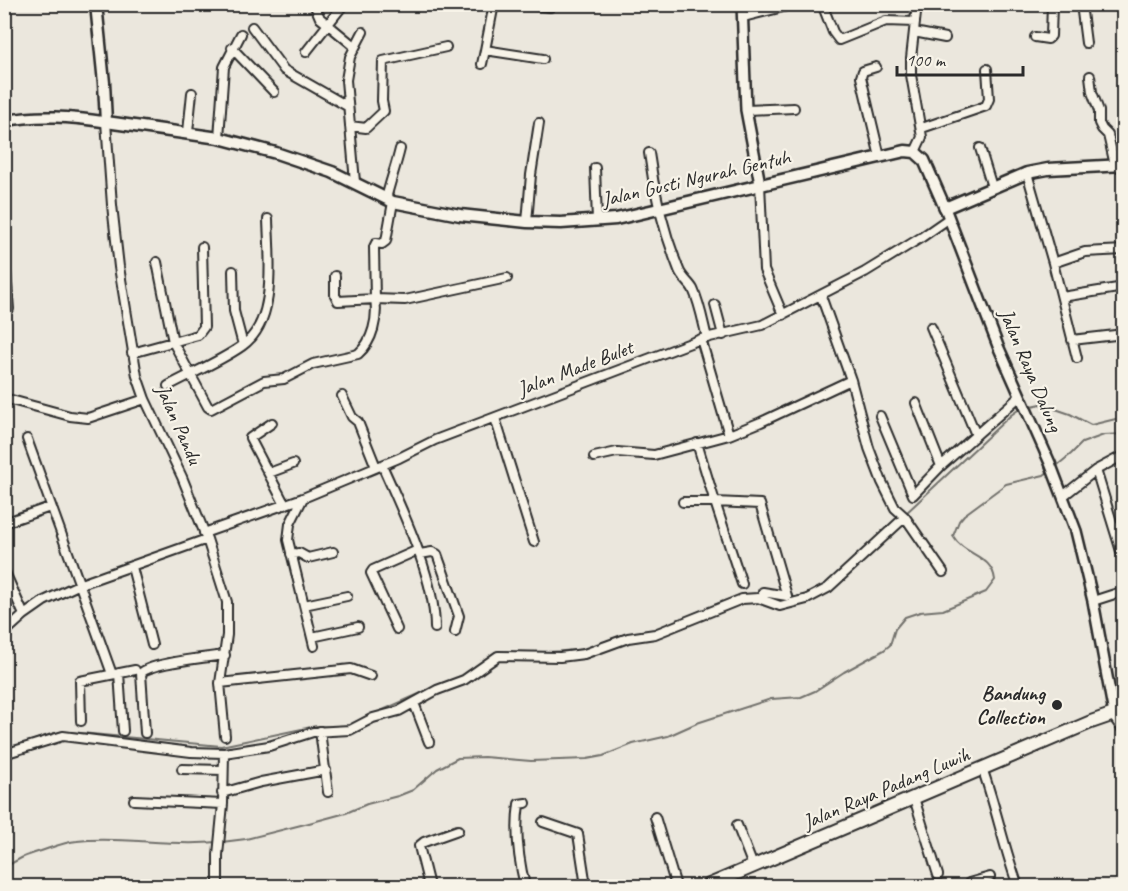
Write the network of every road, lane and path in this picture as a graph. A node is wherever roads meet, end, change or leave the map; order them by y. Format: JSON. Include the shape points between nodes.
{"nodes":[{"id":1,"x":96,"y":4,"type":"edge"},
{"id":2,"x":314,"y":4,"type":"edge"},
{"id":3,"x":344,"y":4,"type":"edge"},
{"id":4,"x":494,"y":4,"type":"edge"},
{"id":5,"x":524,"y":4,"type":"edge"},
{"id":6,"x":742,"y":4,"type":"edge"},
{"id":7,"x":822,"y":4,"type":"edge"},
{"id":8,"x":917,"y":4,"type":"edge"},
{"id":9,"x":1052,"y":4,"type":"edge"},
{"id":10,"x":1076,"y":4,"type":"edge"},
{"id":11,"x":792,"y":5,"type":"edge"},
{"id":12,"x":1082,"y":5,"type":"edge"},
{"id":13,"x":550,"y":8,"type":"dead end"},
{"id":14,"x":743,"y":17,"type":"junction"},
{"id":15,"x":915,"y":22,"type":"junction"},
{"id":16,"x":329,"y":26,"type":"junction"},
{"id":17,"x":252,"y":27,"type":"dead end"},
{"id":18,"x":363,"y":32,"type":"dead end"},
{"id":19,"x":914,"y":32,"type":"junction"},
{"id":20,"x":241,"y":34,"type":"dead end"},
{"id":21,"x":1035,"y":37,"type":"dead end"},
{"id":22,"x":945,"y":38,"type":"dead end"},
{"id":23,"x":1086,"y":43,"type":"dead end"},
{"id":24,"x":354,"y":46,"type":"junction"},
{"id":25,"x":446,"y":47,"type":"dead end"},
{"id":26,"x":232,"y":48,"type":"junction"},
{"id":27,"x":485,"y":50,"type":"junction"},
{"id":28,"x":306,"y":52,"type":"dead end"},
{"id":29,"x":543,"y":59,"type":"dead end"},
{"id":30,"x":482,"y":64,"type":"dead end"},
{"id":31,"x":876,"y":67,"type":"dead end"},
{"id":32,"x":987,"y":69,"type":"dead end"},
{"id":33,"x":1090,"y":76,"type":"dead end"},
{"id":34,"x":274,"y":92,"type":"dead end"},
{"id":35,"x":192,"y":93,"type":"dead end"},
{"id":36,"x":347,"y":106,"type":"junction"},
{"id":37,"x":794,"y":108,"type":"dead end"},
{"id":38,"x":746,"y":110,"type":"junction"},
{"id":39,"x":4,"y":121,"type":"edge"},
{"id":40,"x":108,"y":122,"type":"junction"},
{"id":41,"x":539,"y":123,"type":"dead end"},
{"id":42,"x":350,"y":126,"type":"junction"},
{"id":43,"x":922,"y":128,"type":"junction"},
{"id":44,"x":188,"y":132,"type":"junction"},
{"id":45,"x":219,"y":138,"type":"junction"},
{"id":46,"x":980,"y":148,"type":"dead end"},
{"id":47,"x":400,"y":149,"type":"dead end"},
{"id":48,"x":915,"y":152,"type":"junction"},
{"id":49,"x":649,"y":153,"type":"dead end"},
{"id":50,"x":880,"y":156,"type":"junction"},
{"id":51,"x":1119,"y":165,"type":"edge"},
{"id":52,"x":595,"y":168,"type":"dead end"},
{"id":53,"x":1027,"y":173,"type":"junction"},
{"id":54,"x":355,"y":182,"type":"junction"},
{"id":55,"x":760,"y":184,"type":"junction"},
{"id":56,"x":992,"y":187,"type":"junction"},
{"id":57,"x":390,"y":200,"type":"junction"},
{"id":58,"x":659,"y":208,"type":"junction"},
{"id":59,"x":946,"y":213,"type":"junction"},
{"id":60,"x":268,"y":219,"type":"dead end"},
{"id":61,"x":597,"y":220,"type":"junction"},
{"id":62,"x":527,"y":222,"type":"junction"},
{"id":63,"x":4,"y":246,"type":"edge"},
{"id":64,"x":202,"y":247,"type":"dead end"},
{"id":65,"x":1124,"y":250,"type":"edge"},
{"id":66,"x":157,"y":262,"type":"dead end"},
{"id":67,"x":1053,"y":263,"type":"junction"},
{"id":68,"x":233,"y":271,"type":"dead end"},
{"id":69,"x":335,"y":276,"type":"dead end"},
{"id":70,"x":507,"y":279,"type":"dead end"},
{"id":71,"x":1124,"y":287,"type":"edge"},
{"id":72,"x":821,"y":296,"type":"junction"},
{"id":73,"x":1062,"y":297,"type":"junction"},
{"id":74,"x":375,"y":299,"type":"junction"},
{"id":75,"x":716,"y":305,"type":"dead end"},
{"id":76,"x":9,"y":309,"type":"dead end"},
{"id":77,"x":783,"y":315,"type":"junction"},
{"id":78,"x":931,"y":327,"type":"dead end"},
{"id":79,"x":1124,"y":334,"type":"edge"},
{"id":80,"x":723,"y":335,"type":"junction"},
{"id":81,"x":704,"y":339,"type":"junction"},
{"id":82,"x":1072,"y":340,"type":"junction"},
{"id":83,"x":173,"y":342,"type":"junction"},
{"id":84,"x":243,"y":345,"type":"junction"},
{"id":85,"x":132,"y":353,"type":"junction"},
{"id":86,"x":1077,"y":358,"type":"dead end"},
{"id":87,"x":189,"y":375,"type":"junction"},
{"id":88,"x":851,"y":380,"type":"junction"},
{"id":89,"x":168,"y":386,"type":"dead end"},
{"id":90,"x":342,"y":396,"type":"dead end"},
{"id":91,"x":1020,"y":397,"type":"junction"},
{"id":92,"x":4,"y":398,"type":"edge"},
{"id":93,"x":145,"y":399,"type":"junction"},
{"id":94,"x":916,"y":403,"type":"dead end"},
{"id":95,"x":880,"y":416,"type":"dead end"},
{"id":96,"x":495,"y":418,"type":"junction"},
{"id":97,"x":272,"y":423,"type":"dead end"},
{"id":98,"x":729,"y":435,"type":"junction"},
{"id":99,"x":976,"y":435,"type":"junction"},
{"id":100,"x":27,"y":439,"type":"dead end"},
{"id":101,"x":698,"y":443,"type":"junction"},
{"id":102,"x":1124,"y":455,"type":"edge"},
{"id":103,"x":594,"y":457,"type":"dead end"},
{"id":104,"x":293,"y":464,"type":"dead end"},
{"id":105,"x":379,"y":466,"type":"junction"},
{"id":106,"x":941,"y":466,"type":"junction"},
{"id":107,"x":1096,"y":470,"type":"junction"},
{"id":108,"x":269,"y":473,"type":"junction"},
{"id":109,"x":1063,"y":496,"type":"junction"},
{"id":110,"x":303,"y":498,"type":"junction"},
{"id":111,"x":683,"y":502,"type":"dead end"},
{"id":112,"x":715,"y":502,"type":"junction"},
{"id":113,"x":285,"y":505,"type":"junction"},
{"id":114,"x":50,"y":507,"type":"junction"},
{"id":115,"x":905,"y":517,"type":"junction"},
{"id":116,"x":4,"y":523,"type":"edge"},
{"id":117,"x":206,"y":536,"type":"junction"},
{"id":118,"x":534,"y":542,"type":"dead end"},
{"id":119,"x":333,"y":552,"type":"dead end"},
{"id":120,"x":419,"y":552,"type":"junction"},
{"id":121,"x":291,"y":554,"type":"junction"},
{"id":122,"x":1124,"y":561,"type":"edge"},
{"id":123,"x":132,"y":567,"type":"junction"},
{"id":124,"x":4,"y":570,"type":"edge"},
{"id":125,"x":943,"y":572,"type":"dead end"},
{"id":126,"x":742,"y":584,"type":"dead end"},
{"id":127,"x":78,"y":585,"type":"junction"},
{"id":128,"x":1124,"y":591,"type":"edge"},
{"id":129,"x":763,"y":592,"type":"dead end"},
{"id":130,"x":347,"y":596,"type":"dead end"},
{"id":131,"x":1093,"y":601,"type":"junction"},
{"id":132,"x":304,"y":605,"type":"junction"},
{"id":133,"x":24,"y":615,"type":"junction"},
{"id":134,"x":358,"y":627,"type":"dead end"},
{"id":135,"x":435,"y":628,"type":"dead end"},
{"id":136,"x":397,"y":629,"type":"dead end"},
{"id":137,"x":455,"y":632,"type":"dead end"},
{"id":138,"x":4,"y":633,"type":"edge"},
{"id":139,"x":312,"y":637,"type":"junction"},
{"id":140,"x":152,"y":645,"type":"dead end"},
{"id":141,"x":314,"y":646,"type":"dead end"},
{"id":142,"x":225,"y":655,"type":"junction"},
{"id":143,"x":135,"y":670,"type":"dead end"},
{"id":144,"x":115,"y":674,"type":"junction"},
{"id":145,"x":371,"y":676,"type":"dead end"},
{"id":146,"x":220,"y":683,"type":"junction"},
{"id":147,"x":414,"y":703,"type":"junction"},
{"id":148,"x":1114,"y":714,"type":"junction"},
{"id":149,"x":81,"y":720,"type":"dead end"},
{"id":150,"x":1124,"y":728,"type":"edge"},
{"id":151,"x":123,"y":731,"type":"dead end"},
{"id":152,"x":320,"y":731,"type":"junction"},
{"id":153,"x":145,"y":733,"type":"dead end"},
{"id":154,"x":225,"y":736,"type":"dead end"},
{"id":155,"x":429,"y":742,"type":"dead end"},
{"id":156,"x":224,"y":753,"type":"junction"},
{"id":157,"x":4,"y":754,"type":"edge"},
{"id":158,"x":982,"y":768,"type":"junction"},
{"id":159,"x":182,"y":769,"type":"dead end"},
{"id":160,"x":223,"y":770,"type":"junction"},
{"id":161,"x":326,"y":770,"type":"junction"},
{"id":162,"x":328,"y":792,"type":"dead end"},
{"id":163,"x":222,"y":793,"type":"junction"},
{"id":164,"x":914,"y":798,"type":"junction"},
{"id":165,"x":134,"y":800,"type":"dead end"},
{"id":166,"x":526,"y":803,"type":"dead end"},
{"id":167,"x":223,"y":804,"type":"junction"},
{"id":168,"x":655,"y":817,"type":"dead end"},
{"id":169,"x":543,"y":822,"type":"dead end"},
{"id":170,"x":737,"y":825,"type":"dead end"},
{"id":171,"x":458,"y":830,"type":"dead end"},
{"id":172,"x":753,"y":866,"type":"junction"},
{"id":173,"x":938,"y":874,"type":"dead end"},
{"id":174,"x":990,"y":877,"type":"dead end"},
{"id":175,"x":218,"y":886,"type":"edge"},
{"id":176,"x":429,"y":886,"type":"edge"},
{"id":177,"x":525,"y":886,"type":"edge"},
{"id":178,"x":586,"y":886,"type":"edge"},
{"id":179,"x":676,"y":886,"type":"edge"},
{"id":180,"x":707,"y":886,"type":"edge"},
{"id":181,"x":968,"y":886,"type":"edge"},
{"id":182,"x":1018,"y":886,"type":"edge"}],
"edges":[{"from":1,"to":40,"type":"main road","name":"Jalan Pandu"},
{"from":2,"to":16,"type":"street"},
{"from":3,"to":16,"type":"street"},
{"from":4,"to":27,"type":"street"},
{"from":5,"to":13,"type":"street"},
{"from":6,"to":14,"type":"street"},
{"from":7,"to":15,"type":"street","via":[[839,40],[886,21]]},
{"from":8,"to":15,"type":"street"},
{"from":9,"to":21,"type":"street","via":[[1051,36]]},
{"from":10,"to":12,"type":"street"},
{"from":11,"to":14,"type":"street"},
{"from":12,"to":23,"type":"street"},
{"from":14,"to":38,"type":"street"},
{"from":15,"to":19,"type":"street"},
{"from":16,"to":24,"type":"street"},
{"from":16,"to":28,"type":"street"},
{"from":17,"to":36,"type":"street","via":[[284,70]]},
{"from":18,"to":24,"type":"street"},
{"from":19,"to":22,"type":"street"},
{"from":19,"to":43,"type":"street","via":[[911,75]]},
{"from":20,"to":26,"type":"street"},
{"from":24,"to":36,"type":"street","via":[[347,68]]},
{"from":25,"to":42,"type":"street","via":[[383,61],[384,111],[366,128]]},
{"from":26,"to":34,"type":"street"},
{"from":26,"to":45,"type":"street","via":[[224,67]]},
{"from":27,"to":29,"type":"street"},
{"from":27,"to":30,"type":"street"},
{"from":31,"to":50,"type":"street","via":[[863,71],[861,77]]},
{"from":32,"to":43,"type":"street","via":[[986,106]]},
{"from":33,"to":51,"type":"street","via":[[1100,111],[1099,123]]},
{"from":35,"to":44,"type":"street"},
{"from":36,"to":42,"type":"street"},
{"from":37,"to":38,"type":"street"},
{"from":38,"to":55,"type":"street"},
{"from":39,"to":40,"type":"street","via":[[61,116]]},
{"from":40,"to":44,"type":"main road","name":"Jalan Gusti Ngurah Gentuh"},
{"from":40,"to":85,"type":"street","name":"Jalan Pandu","via":[[118,267]]},
{"from":41,"to":62,"type":"street"},
{"from":42,"to":54,"type":"street"},
{"from":43,"to":48,"type":"street","via":[[922,141]]},
{"from":44,"to":45,"type":"main road","name":"Jalan Gusti Ngurah Gentuh"},
{"from":45,"to":54,"type":"main road","name":"Jalan Gusti Ngurah Gentuh","via":[[276,153]]},
{"from":46,"to":56,"type":"street"},
{"from":47,"to":57,"type":"street","via":[[392,171]]},
{"from":48,"to":50,"type":"main road","name":"Jalan Gusti Ngurah Gentuh"},
{"from":48,"to":59,"type":"main road","via":[[927,166]]},
{"from":49,"to":58,"type":"street"},
{"from":50,"to":55,"type":"main road","name":"Jalan Gusti Ngurah Gentuh"},
{"from":51,"to":53,"type":"main road"},
{"from":52,"to":61,"type":"street"},
{"from":53,"to":56,"type":"main road"},
{"from":53,"to":67,"type":"street"},
{"from":54,"to":57,"type":"main road","name":"Jalan Gusti Ngurah Gentuh"},
{"from":55,"to":58,"type":"main road","name":"Jalan Gusti Ngurah Gentuh"},
{"from":55,"to":77,"type":"street","via":[[764,270]]},
{"from":56,"to":59,"type":"main road"},
{"from":57,"to":62,"type":"main road","name":"Jalan Gusti Ngurah Gentuh","via":[[460,215]]},
{"from":57,"to":74,"type":"street","via":[[386,241],[374,247]]},
{"from":58,"to":61,"type":"main road","name":"Jalan Gusti Ngurah Gentuh"},
{"from":58,"to":81,"type":"street","via":[[680,270],[696,296]]},
{"from":59,"to":72,"type":"street","name":"Jalan Made Bulet","via":[[883,261]]},
{"from":59,"to":91,"type":"street","name":"Jalan Raya Dalung"},
{"from":60,"to":84,"type":"street","via":[[267,300],[258,328]]},
{"from":61,"to":62,"type":"main road","name":"Jalan Gusti Ngurah Gentuh"},
{"from":63,"to":76,"type":"street"},
{"from":64,"to":83,"type":"street","via":[[203,330]]},
{"from":65,"to":67,"type":"street","via":[[1085,252]]},
{"from":66,"to":83,"type":"street"},
{"from":67,"to":73,"type":"street"},
{"from":68,"to":84,"type":"street","via":[[234,311]]},
{"from":69,"to":74,"type":"street","via":[[338,301]]},
{"from":70,"to":74,"type":"street","via":[[405,300]]},
{"from":71,"to":73,"type":"street"},
{"from":72,"to":77,"type":"street","name":"Jalan Made Bulet"},
{"from":72,"to":88,"type":"street"},
{"from":73,"to":82,"type":"street"},
{"from":74,"to":87,"type":"street","via":[[375,325],[358,354],[313,364],[284,379],[264,381],[213,409]]},
{"from":75,"to":80,"type":"street"},
{"from":77,"to":80,"type":"street","name":"Jalan Made Bulet"},
{"from":78,"to":99,"type":"street"},
{"from":79,"to":82,"type":"street"},
{"from":80,"to":81,"type":"street","name":"Jalan Made Bulet"},
{"from":81,"to":96,"type":"street","name":"Jalan Made Bulet"},
{"from":81,"to":98,"type":"street"},
{"from":82,"to":86,"type":"street"},
{"from":83,"to":85,"type":"street"},
{"from":83,"to":87,"type":"street"},
{"from":84,"to":87,"type":"street"},
{"from":85,"to":93,"type":"street","name":"Jalan Pandu"},
{"from":87,"to":89,"type":"street"},
{"from":88,"to":98,"type":"street"},
{"from":88,"to":115,"type":"street","via":[[877,471],[895,508]]},
{"from":90,"to":105,"type":"street"},
{"from":91,"to":99,"type":"street"},
{"from":91,"to":109,"type":"street","name":"Jalan Raya Dalung"},
{"from":92,"to":93,"type":"street","via":[[88,418]]},
{"from":93,"to":117,"type":"street","name":"Jalan Pandu"},
{"from":94,"to":106,"type":"street"},
{"from":95,"to":106,"type":"street","via":[[913,495]]},
{"from":96,"to":105,"type":"street","name":"Jalan Made Bulet"},
{"from":96,"to":118,"type":"street"},
{"from":97,"to":108,"type":"street","via":[[250,438]]},
{"from":98,"to":101,"type":"street"},
{"from":99,"to":106,"type":"street"},
{"from":100,"to":114,"type":"street"},
{"from":101,"to":103,"type":"street","via":[[654,455],[617,452]]},
{"from":101,"to":112,"type":"street"},
{"from":102,"to":107,"type":"street"},
{"from":104,"to":108,"type":"street"},
{"from":105,"to":110,"type":"street","name":"Jalan Made Bulet"},
{"from":105,"to":120,"type":"street"},
{"from":107,"to":109,"type":"street"},
{"from":107,"to":122,"type":"street"},
{"from":108,"to":113,"type":"street"},
{"from":109,"to":131,"type":"street","name":"Jalan Raya Dalung","via":[[1082,550]]},
{"from":110,"to":113,"type":"street","name":"Jalan Made Bulet"},
{"from":110,"to":121,"type":"street","via":[[289,529]]},
{"from":111,"to":112,"type":"street"},
{"from":112,"to":126,"type":"street"},
{"from":112,"to":129,"type":"street","via":[[760,504],[787,596]]},
{"from":113,"to":117,"type":"street","name":"Jalan Made Bulet"},
{"from":114,"to":116,"type":"street"},
{"from":114,"to":127,"type":"street"},
{"from":115,"to":125,"type":"street"},
{"from":115,"to":147,"type":"street","via":[[828,588],[807,599],[780,606],[758,598],[742,598],[655,634],[628,638],[584,654],[498,656],[469,677]]},
{"from":117,"to":123,"type":"street","name":"Jalan Made Bulet"},
{"from":117,"to":142,"type":"street","name":"Jalan Pandu","via":[[227,602]]},
{"from":119,"to":121,"type":"street","via":[[308,558]]},
{"from":120,"to":135,"type":"street"},
{"from":120,"to":136,"type":"street","via":[[371,573]]},
{"from":120,"to":137,"type":"street","via":[[437,554],[459,616]]},
{"from":121,"to":132,"type":"street"},
{"from":123,"to":127,"type":"street","name":"Jalan Made Bulet"},
{"from":123,"to":140,"type":"street"},
{"from":124,"to":133,"type":"street"},
{"from":127,"to":133,"type":"street","name":"Jalan Made Bulet"},
{"from":127,"to":144,"type":"street"},
{"from":128,"to":131,"type":"street"},
{"from":130,"to":132,"type":"street"},
{"from":131,"to":148,"type":"street","name":"Jalan Raya Dalung"},
{"from":132,"to":139,"type":"street"},
{"from":133,"to":138,"type":"street","name":"Jalan Made Bulet"},
{"from":134,"to":139,"type":"street"},
{"from":139,"to":141,"type":"street"},
{"from":142,"to":146,"type":"street","name":"Jalan Pandu"},
{"from":142,"to":153,"type":"street","via":[[144,669],[141,673]]},
{"from":143,"to":144,"type":"street"},
{"from":144,"to":149,"type":"street","via":[[80,681]]},
{"from":144,"to":151,"type":"street"},
{"from":145,"to":146,"type":"street","via":[[351,669]]},
{"from":146,"to":154,"type":"street","name":"Jalan Pandu"},
{"from":147,"to":152,"type":"street","via":[[350,730]]},
{"from":147,"to":155,"type":"street"},
{"from":148,"to":150,"type":"main road","name":"Jalan Raya Dalung"},
{"from":148,"to":158,"type":"main road","name":"Jalan Raya Padang Luwih"},
{"from":152,"to":156,"type":"street","via":[[260,748]]},
{"from":152,"to":161,"type":"street"},
{"from":156,"to":157,"type":"street","via":[[63,736]]},
{"from":156,"to":160,"type":"street"},
{"from":158,"to":164,"type":"main road","name":"Jalan Raya Padang Luwih"},
{"from":158,"to":182,"type":"street"},
{"from":159,"to":160,"type":"street"},
{"from":160,"to":163,"type":"street"},
{"from":161,"to":162,"type":"street"},
{"from":161,"to":163,"type":"street"},
{"from":163,"to":167,"type":"street"},
{"from":164,"to":172,"type":"main road","name":"Jalan Raya Padang Luwih"},
{"from":164,"to":173,"type":"street"},
{"from":165,"to":167,"type":"street"},
{"from":166,"to":177,"type":"street","via":[[519,804],[517,814]]},
{"from":167,"to":175,"type":"street"},
{"from":168,"to":179,"type":"street"},
{"from":169,"to":178,"type":"street","via":[[578,834]]},
{"from":170,"to":172,"type":"street"},
{"from":171,"to":176,"type":"street","via":[[420,846]]},
{"from":172,"to":180,"type":"main road","name":"Jalan Raya Padang Luwih"},
{"from":174,"to":181,"type":"street"}]}
